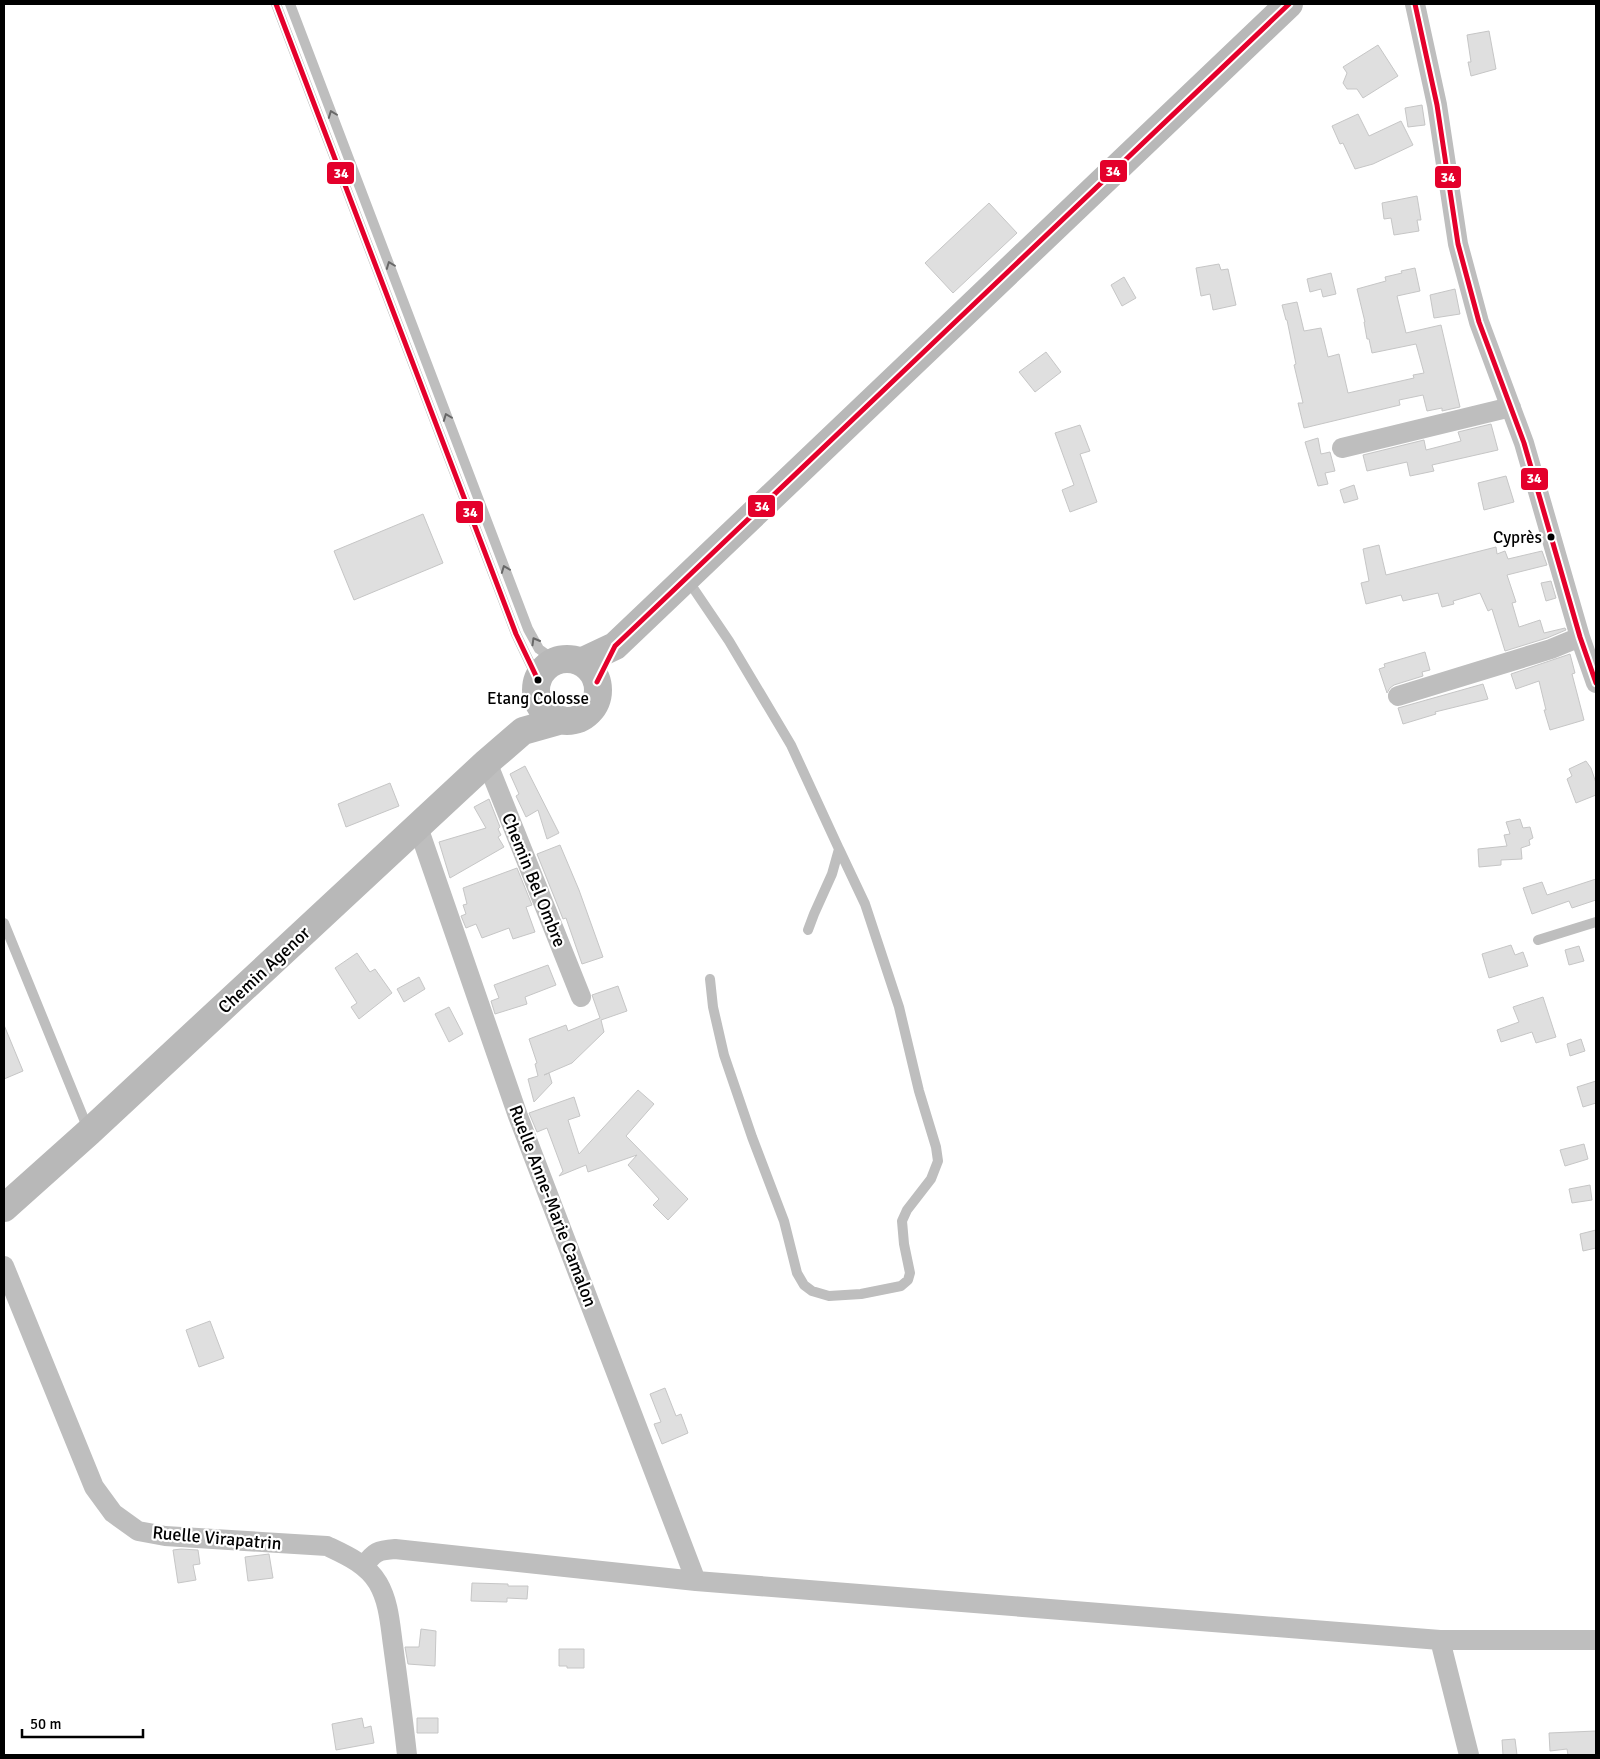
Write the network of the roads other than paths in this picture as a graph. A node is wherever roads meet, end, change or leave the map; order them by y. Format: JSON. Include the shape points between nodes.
{"nodes":[{"id":1,"x":276,"y":4,"type":"edge"},
{"id":2,"x":290,"y":4,"type":"edge"},
{"id":3,"x":1290,"y":4,"type":"edge"},
{"id":4,"x":1415,"y":4,"type":"edge"},
{"id":5,"x":1511,"y":407,"type":"junction"},
{"id":6,"x":1342,"y":448,"type":"dead end"},
{"id":7,"x":686,"y":578,"type":"junction"},
{"id":8,"x":1580,"y":637,"type":"junction"},
{"id":9,"x":562,"y":677,"type":"junction"},
{"id":10,"x":1596,"y":683,"type":"edge"},
{"id":11,"x":1398,"y":696,"type":"dead end"},
{"id":12,"x":562,"y":720,"type":"junction"},
{"id":13,"x":523,"y":731,"type":"junction"},
{"id":14,"x":487,"y":762,"type":"junction"},
{"id":15,"x":418,"y":827,"type":"junction"},
{"id":16,"x":839,"y":849,"type":"junction"},
{"id":17,"x":1596,"y":922,"type":"edge"},
{"id":18,"x":4,"y":923,"type":"edge"},
{"id":19,"x":808,"y":930,"type":"dead end"},
{"id":20,"x":1538,"y":940,"type":"dead end"},
{"id":21,"x":710,"y":979,"type":"dead end"},
{"id":22,"x":581,"y":997,"type":"dead end"},
{"id":23,"x":89,"y":1132,"type":"junction"},
{"id":24,"x":4,"y":1208,"type":"edge"},
{"id":25,"x":4,"y":1266,"type":"edge"},
{"id":26,"x":364,"y":1566,"type":"junction"},
{"id":27,"x":696,"y":1581,"type":"junction"},
{"id":28,"x":1440,"y":1640,"type":"junction"},
{"id":29,"x":1596,"y":1640,"type":"edge"},
{"id":30,"x":407,"y":1755,"type":"edge"},
{"id":31,"x":1469,"y":1755,"type":"edge"}],
"edges":[{"from":1,"to":9,"type":"lane","via":[[516,634]]},
{"from":9,"to":2,"type":"lane","one_way":true,"via":[[528,629]]},
{"from":3,"to":7,"type":"main road","name":"Chemin Agenor"},
{"from":4,"to":5,"type":"street","via":[[1436,106],[1458,244],[1479,322]]},
{"from":5,"to":6,"type":"street"},
{"from":5,"to":8,"type":"street"},
{"from":7,"to":9,"type":"main road","name":"Chemin Agenor","via":[[615,646]]},
{"from":7,"to":16,"type":"lane","via":[[729,641],[791,745]]},
{"from":8,"to":10,"type":"street"},
{"from":8,"to":11,"type":"street"},
{"from":9,"to":12,"type":"main road","via":[[541,706],[554,718]]},
{"from":9,"to":12,"type":"main road","name":"Chemin Agenor","via":[[598,691],[593,707],[580,718]]},
{"from":9,"to":13,"type":"main road","name":"Chemin Agenor"},
{"from":12,"to":13,"type":"main road","name":"Chemin Agenor"},
{"from":13,"to":14,"type":"main road","name":"Chemin Agenor"},
{"from":14,"to":15,"type":"main road","name":"Chemin Agenor"},
{"from":14,"to":22,"type":"street","name":"Chemin Bel Ombre"},
{"from":15,"to":23,"type":"main road","name":"Chemin Agenor"},
{"from":15,"to":27,"type":"street","name":"Ruelle Anne-Marie Camalon","via":[[518,1116]]},
{"from":16,"to":19,"type":"lane"},
{"from":16,"to":21,"type":"lane","via":[[868,913],[899,1007],[936,1147],[938,1162],[931,1179],[902,1221],[910,1273],[901,1286],[829,1296],[804,1285],[724,1055],[712,1007]]},
{"from":17,"to":20,"type":"lane"},
{"from":18,"to":23,"type":"lane"},
{"from":23,"to":24,"type":"main road","name":"Chemin Agenor"},
{"from":25,"to":26,"type":"street","name":"Ruelle Virapatrin","via":[[94,1487],[112,1513],[138,1531],[165,1536],[327,1546]]},
{"from":26,"to":27,"type":"street","via":[[372,1555],[381,1550],[395,1549]]},
{"from":26,"to":30,"type":"street","name":"Ruelle Virapatrin","via":[[378,1582],[386,1600]]},
{"from":27,"to":28,"type":"street"},
{"from":28,"to":29,"type":"street"},
{"from":28,"to":31,"type":"street"}]}
